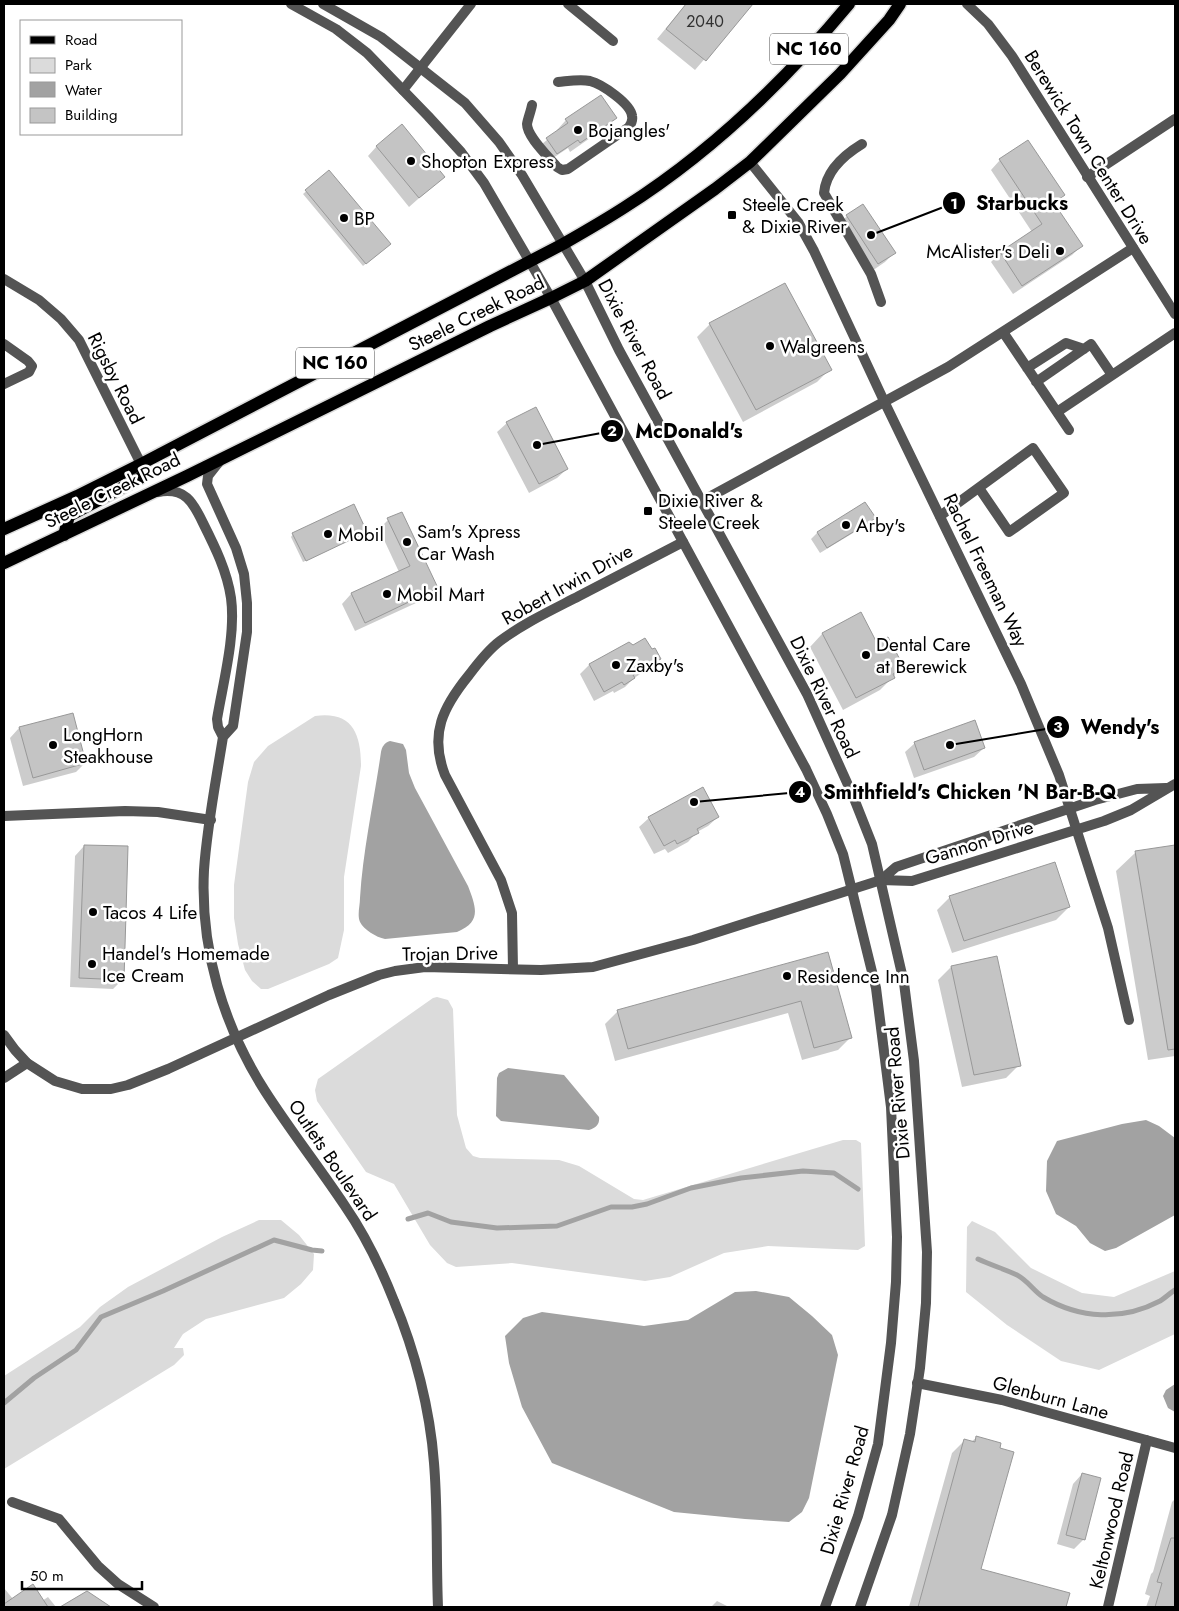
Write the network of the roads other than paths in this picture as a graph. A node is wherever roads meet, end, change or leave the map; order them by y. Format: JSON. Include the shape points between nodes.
{"nodes":[{"id":1,"x":291,"y":4,"type":"edge"},
{"id":2,"x":323,"y":4,"type":"edge"},
{"id":3,"x":471,"y":4,"type":"edge"},
{"id":4,"x":568,"y":4,"type":"edge"},
{"id":5,"x":849,"y":4,"type":"edge"},
{"id":6,"x":900,"y":4,"type":"edge"},
{"id":7,"x":967,"y":4,"type":"edge"},
{"id":8,"x":613,"y":41,"type":"dead end"},
{"id":9,"x":421,"y":67,"type":"junction"},
{"id":10,"x":558,"y":82,"type":"dead end"},
{"id":11,"x":403,"y":90,"type":"junction"},
{"id":12,"x":532,"y":104,"type":"dead end"},
{"id":13,"x":1175,"y":119,"type":"edge"},
{"id":14,"x":862,"y":144,"type":"dead end"},
{"id":15,"x":750,"y":162,"type":"junction"},
{"id":16,"x":1087,"y":177,"type":"junction"},
{"id":17,"x":563,"y":244,"type":"junction"},
{"id":18,"x":1133,"y":248,"type":"junction"},
{"id":19,"x":529,"y":261,"type":"junction"},
{"id":20,"x":4,"y":279,"type":"edge"},
{"id":21,"x":585,"y":281,"type":"junction"},
{"id":22,"x":551,"y":298,"type":"junction"},
{"id":23,"x":881,"y":302,"type":"dead end"},
{"id":24,"x":1175,"y":314,"type":"edge"},
{"id":25,"x":1003,"y":332,"type":"junction"},
{"id":26,"x":1175,"y":334,"type":"edge"},
{"id":27,"x":4,"y":344,"type":"edge"},
{"id":28,"x":1084,"y":348,"type":"junction"},
{"id":29,"x":1027,"y":368,"type":"junction"},
{"id":30,"x":1112,"y":375,"type":"junction"},
{"id":31,"x":1036,"y":382,"type":"junction"},
{"id":32,"x":4,"y":384,"type":"edge"},
{"id":33,"x":884,"y":401,"type":"junction"},
{"id":34,"x":1057,"y":412,"type":"junction"},
{"id":35,"x":1070,"y":430,"type":"dead end"},
{"id":36,"x":221,"y":459,"type":"junction"},
{"id":37,"x":141,"y":464,"type":"junction"},
{"id":38,"x":979,"y":488,"type":"junction"},
{"id":39,"x":150,"y":493,"type":"junction"},
{"id":40,"x":702,"y":501,"type":"junction"},
{"id":41,"x":940,"y":516,"type":"junction"},
{"id":42,"x":4,"y":529,"type":"edge"},
{"id":43,"x":64,"y":535,"type":"junction"},
{"id":44,"x":683,"y":542,"type":"junction"},
{"id":45,"x":4,"y":562,"type":"edge"},
{"id":46,"x":223,"y":737,"type":"junction"},
{"id":47,"x":1171,"y":786,"type":"edge"},
{"id":48,"x":1069,"y":809,"type":"junction"},
{"id":49,"x":4,"y":816,"type":"edge"},
{"id":50,"x":211,"y":820,"type":"junction"},
{"id":51,"x":1076,"y":830,"type":"junction"},
{"id":52,"x":881,"y":880,"type":"junction"},
{"id":53,"x":869,"y":883,"type":"joint"},
{"id":54,"x":852,"y":888,"type":"junction"},
{"id":55,"x":514,"y":969,"type":"junction"},
{"id":56,"x":1129,"y":1020,"type":"dead end"},
{"id":57,"x":4,"y":1035,"type":"edge"},
{"id":58,"x":235,"y":1038,"type":"junction"},
{"id":59,"x":27,"y":1063,"type":"junction"},
{"id":60,"x":4,"y":1078,"type":"edge"},
{"id":61,"x":917,"y":1384,"type":"junction"},
{"id":62,"x":1148,"y":1440,"type":"junction"},
{"id":63,"x":1175,"y":1448,"type":"edge"},
{"id":64,"x":12,"y":1502,"type":"dead end"},
{"id":65,"x":154,"y":1607,"type":"edge"},
{"id":66,"x":438,"y":1607,"type":"edge"},
{"id":67,"x":825,"y":1607,"type":"edge"},
{"id":68,"x":860,"y":1607,"type":"edge"},
{"id":69,"x":1108,"y":1607,"type":"edge"}],
"edges":[{"from":1,"to":11,"type":"street","name":"Dixie River Road","via":[[336,29],[368,53]]},
{"from":2,"to":9,"type":"street","name":"Dixie River Road","via":[[381,37]]},
{"from":3,"to":9,"type":"street"},
{"from":4,"to":8,"type":"street"},
{"from":5,"to":17,"type":"main road","name":"Steele Creek Road","number":"NC 160","via":[[821,37],[742,116],[696,156],[626,207]]},
{"from":6,"to":15,"type":"main road","name":"Steele Creek Road","number":"NC 160","via":[[840,74]]},
{"from":7,"to":16,"type":"street","name":"Berewick Town Center Drive","via":[[988,24],[1012,56]]},
{"from":9,"to":11,"type":"street"},
{"from":9,"to":17,"type":"street","name":"Dixie River Road","via":[[466,103],[499,142]]},
{"from":10,"to":12,"type":"street","via":[[589,81],[607,89],[632,114],[629,127],[562,170],[528,130]]},
{"from":11,"to":19,"type":"street","name":"Dixie River Road","via":[[484,183]]},
{"from":13,"to":16,"type":"street"},
{"from":14,"to":23,"type":"street","via":[[848,152],[831,171],[824,193],[871,274]]},
{"from":15,"to":21,"type":"main road","name":"Steele Creek Road","number":"NC 160"},
{"from":15,"to":33,"type":"street","name":"Rachel Freeman Way","via":[[798,222]]},
{"from":16,"to":18,"type":"street","name":"Berewick Town Center Drive"},
{"from":17,"to":19,"type":"main road","name":"Steele Creek Road","number":"NC 160"},
{"from":17,"to":21,"type":"street","name":"Dixie River Road"},
{"from":18,"to":24,"type":"street","name":"Berewick Town Center Drive"},
{"from":18,"to":25,"type":"street"},
{"from":19,"to":22,"type":"street","name":"Dixie River Road"},
{"from":19,"to":37,"type":"main road","name":"Steele Creek Road","number":"NC 160"},
{"from":20,"to":37,"type":"street","name":"Rigsby Road","via":[[39,300],[80,340]]},
{"from":21,"to":22,"type":"main road","name":"Steele Creek Road","number":"NC 160"},
{"from":21,"to":40,"type":"street","name":"Dixie River Road"},
{"from":22,"to":36,"type":"main road","name":"Steele Creek Road","number":"NC 160"},
{"from":22,"to":44,"type":"street","name":"Dixie River Road"},
{"from":25,"to":29,"type":"street"},
{"from":25,"to":33,"type":"street","via":[[948,367]]},
{"from":26,"to":30,"type":"street"},
{"from":27,"to":32,"type":"street","via":[[32,366],[29,372]]},
{"from":28,"to":29,"type":"street","via":[[1066,343]]},
{"from":28,"to":30,"type":"street","via":[[1091,344]]},
{"from":28,"to":31,"type":"street"},
{"from":29,"to":31,"type":"street"},
{"from":30,"to":34,"type":"street"},
{"from":31,"to":34,"type":"street"},
{"from":33,"to":40,"type":"street"},
{"from":33,"to":41,"type":"street","name":"Rachel Freeman Way"},
{"from":34,"to":35,"type":"street"},
{"from":36,"to":39,"type":"main road","name":"Steele Creek Road","number":"NC 160"},
{"from":36,"to":46,"type":"street","name":"Outlets Boulevard","via":[[207,484],[244,574],[248,619],[233,726]]},
{"from":37,"to":42,"type":"main road","name":"Steele Creek Road","number":"NC 160"},
{"from":37,"to":43,"type":"main road","via":[[142,477],[70,516]]},
{"from":38,"to":38,"type":"street","via":[[1033,448],[1064,493],[1009,532]]},
{"from":38,"to":41,"type":"street"},
{"from":39,"to":43,"type":"main road","name":"Steele Creek Road","number":"NC 160"},
{"from":39,"to":46,"type":"street","name":"Outlets Boulevard","via":[[172,491],[185,495],[191,501],[225,574],[232,613],[217,720]]},
{"from":40,"to":52,"type":"street","name":"Dixie River Road","via":[[807,694],[853,796],[872,844]]},
{"from":41,"to":48,"type":"street","name":"Rachel Freeman Way","via":[[1021,684],[1059,775]]},
{"from":43,"to":45,"type":"main road","name":"Steele Creek Road","number":"NC 160"},
{"from":44,"to":54,"type":"street","name":"Dixie River Road","via":[[806,769],[843,854]]},
{"from":44,"to":55,"type":"street","name":"Robert Irwin Drive","via":[[538,617],[498,642],[467,677],[440,722],[438,746],[442,768],[501,880],[512,913]]},
{"from":46,"to":50,"type":"street","name":"Outlets Boulevard"},
{"from":47,"to":48,"type":"street","name":"Gannon Drive","via":[[1137,789]]},
{"from":47,"to":51,"type":"street","name":"Gannon Drive","via":[[1131,810]]},
{"from":48,"to":51,"type":"street","name":"Rachel Freeman Way"},
{"from":48,"to":52,"type":"street","name":"Gannon Drive","via":[[896,867]]},
{"from":49,"to":50,"type":"street","via":[[132,811]]},
{"from":50,"to":58,"type":"street","name":"Outlets Boulevard","via":[[204,879],[208,942]]},
{"from":51,"to":52,"type":"street","name":"Gannon Drive","via":[[912,881]]},
{"from":51,"to":56,"type":"street","name":"Rachel Freeman Way","via":[[1108,928]]},
{"from":52,"to":53,"type":"street","name":"Gannon Drive"},
{"from":52,"to":61,"type":"street","name":"Dixie River Road","via":[[904,983],[914,1062],[927,1252],[926,1303]]},
{"from":53,"to":54,"type":"street","name":"Trojan Drive"},
{"from":54,"to":55,"type":"street","name":"Trojan Drive","via":[[693,940],[593,967]]},
{"from":54,"to":67,"type":"street","name":"Dixie River Road","via":[[876,988],[891,1107],[896,1282],[878,1444],[858,1516]]},
{"from":55,"to":58,"type":"street","name":"Trojan Drive","via":[[425,967],[395,971],[359,982]]},
{"from":57,"to":59,"type":"street","name":"Trojan Drive"},
{"from":58,"to":59,"type":"street","name":"Trojan Drive","via":[[136,1082],[111,1089],[82,1089],[66,1085],[43,1075]]},
{"from":58,"to":66,"type":"street","name":"Outlets Boulevard","via":[[266,1093],[364,1237],[406,1332],[420,1383],[434,1461]]},
{"from":59,"to":60,"type":"street"},
{"from":61,"to":62,"type":"street","name":"Glenburn Lane","via":[[1002,1400]]},
{"from":61,"to":68,"type":"street","name":"Dixie River Road","via":[[892,1515]]},
{"from":62,"to":63,"type":"street","name":"Glenburn Lane"},
{"from":62,"to":69,"type":"street","name":"Keltonwood Road"},
{"from":64,"to":65,"type":"street","via":[[59,1519],[98,1566],[118,1584]]}]}
